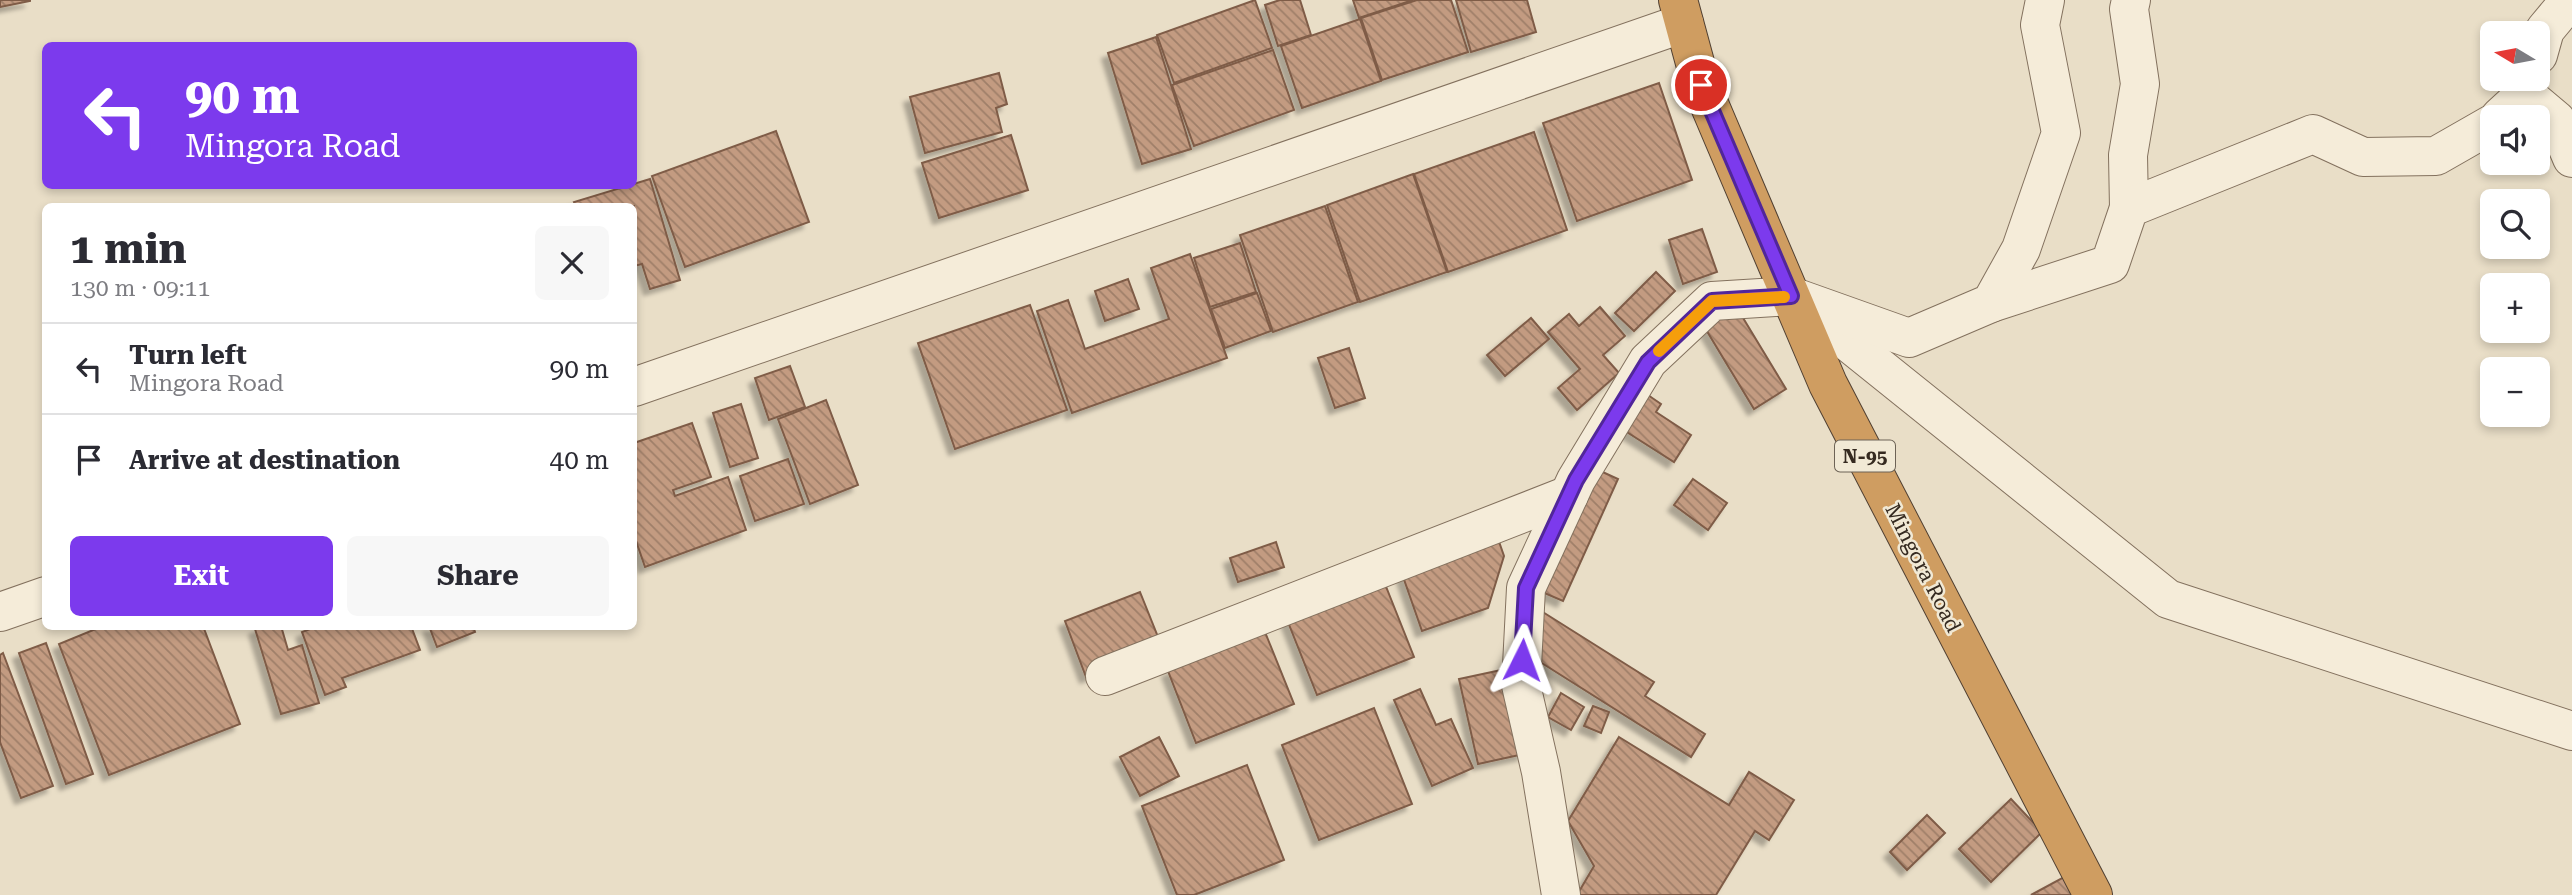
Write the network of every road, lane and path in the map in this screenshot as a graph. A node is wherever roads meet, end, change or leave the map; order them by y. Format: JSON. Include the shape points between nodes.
{"nodes":[{"id":1,"x":2045,"y":0,"type":"edge"},
{"id":2,"x":2131,"y":0,"type":"edge"},
{"id":3,"x":2570,"y":0,"type":"edge"},
{"id":4,"x":1681,"y":11,"type":"edge"},
{"id":5,"x":2550,"y":24,"type":"edge"},
{"id":6,"x":2519,"y":97,"type":"edge"},
{"id":7,"x":2480,"y":131,"type":"edge"},
{"id":8,"x":2572,"y":158,"type":"edge"},
{"id":9,"x":2129,"y":208,"type":"junction"},
{"id":10,"x":1791,"y":296,"type":"junction"},
{"id":11,"x":1991,"y":303,"type":"junction"},
{"id":12,"x":637,"y":386,"type":"edge"},
{"id":13,"x":1569,"y":495,"type":"junction"},
{"id":14,"x":42,"y":597,"type":"edge"},
{"id":15,"x":0,"y":612,"type":"edge"},
{"id":16,"x":1105,"y":676,"type":"dead end"},
{"id":17,"x":2572,"y":731,"type":"edge"},
{"id":18,"x":1559,"y":894,"type":"edge"},
{"id":19,"x":2093,"y":895,"type":"edge"}],
"edges":[{"from":1,"to":11,"type":"street","via":[[2040,25],[2061,133],[2021,249]]},
{"from":2,"to":9,"type":"street","via":[[2140,85],[2128,155]]},
{"from":3,"to":5,"type":"street"},
{"from":4,"to":10,"type":"highway","name":"Mingora Road","number":"N-95","via":[[1701,85]]},
{"from":4,"to":12,"type":"street"},
{"from":6,"to":8,"type":"street","via":[[2556,120]]},
{"from":7,"to":9,"type":"street","via":[[2436,156],[2363,157],[2313,134]]},
{"from":9,"to":11,"type":"street","via":[[2110,264]]},
{"from":10,"to":11,"type":"street","via":[[1909,338]]},
{"from":10,"to":13,"type":"street","via":[[1712,301],[1648,362]]},
{"from":10,"to":17,"type":"street","via":[[2168,599]]},
{"from":10,"to":19,"type":"highway","name":"Mingora Road","number":"N-95","via":[[1828,384]]},
{"from":13,"to":16,"type":"street"},
{"from":13,"to":18,"type":"street","via":[[1526,588],[1521,685],[1541,772]]},
{"from":14,"to":15,"type":"street"}]}
